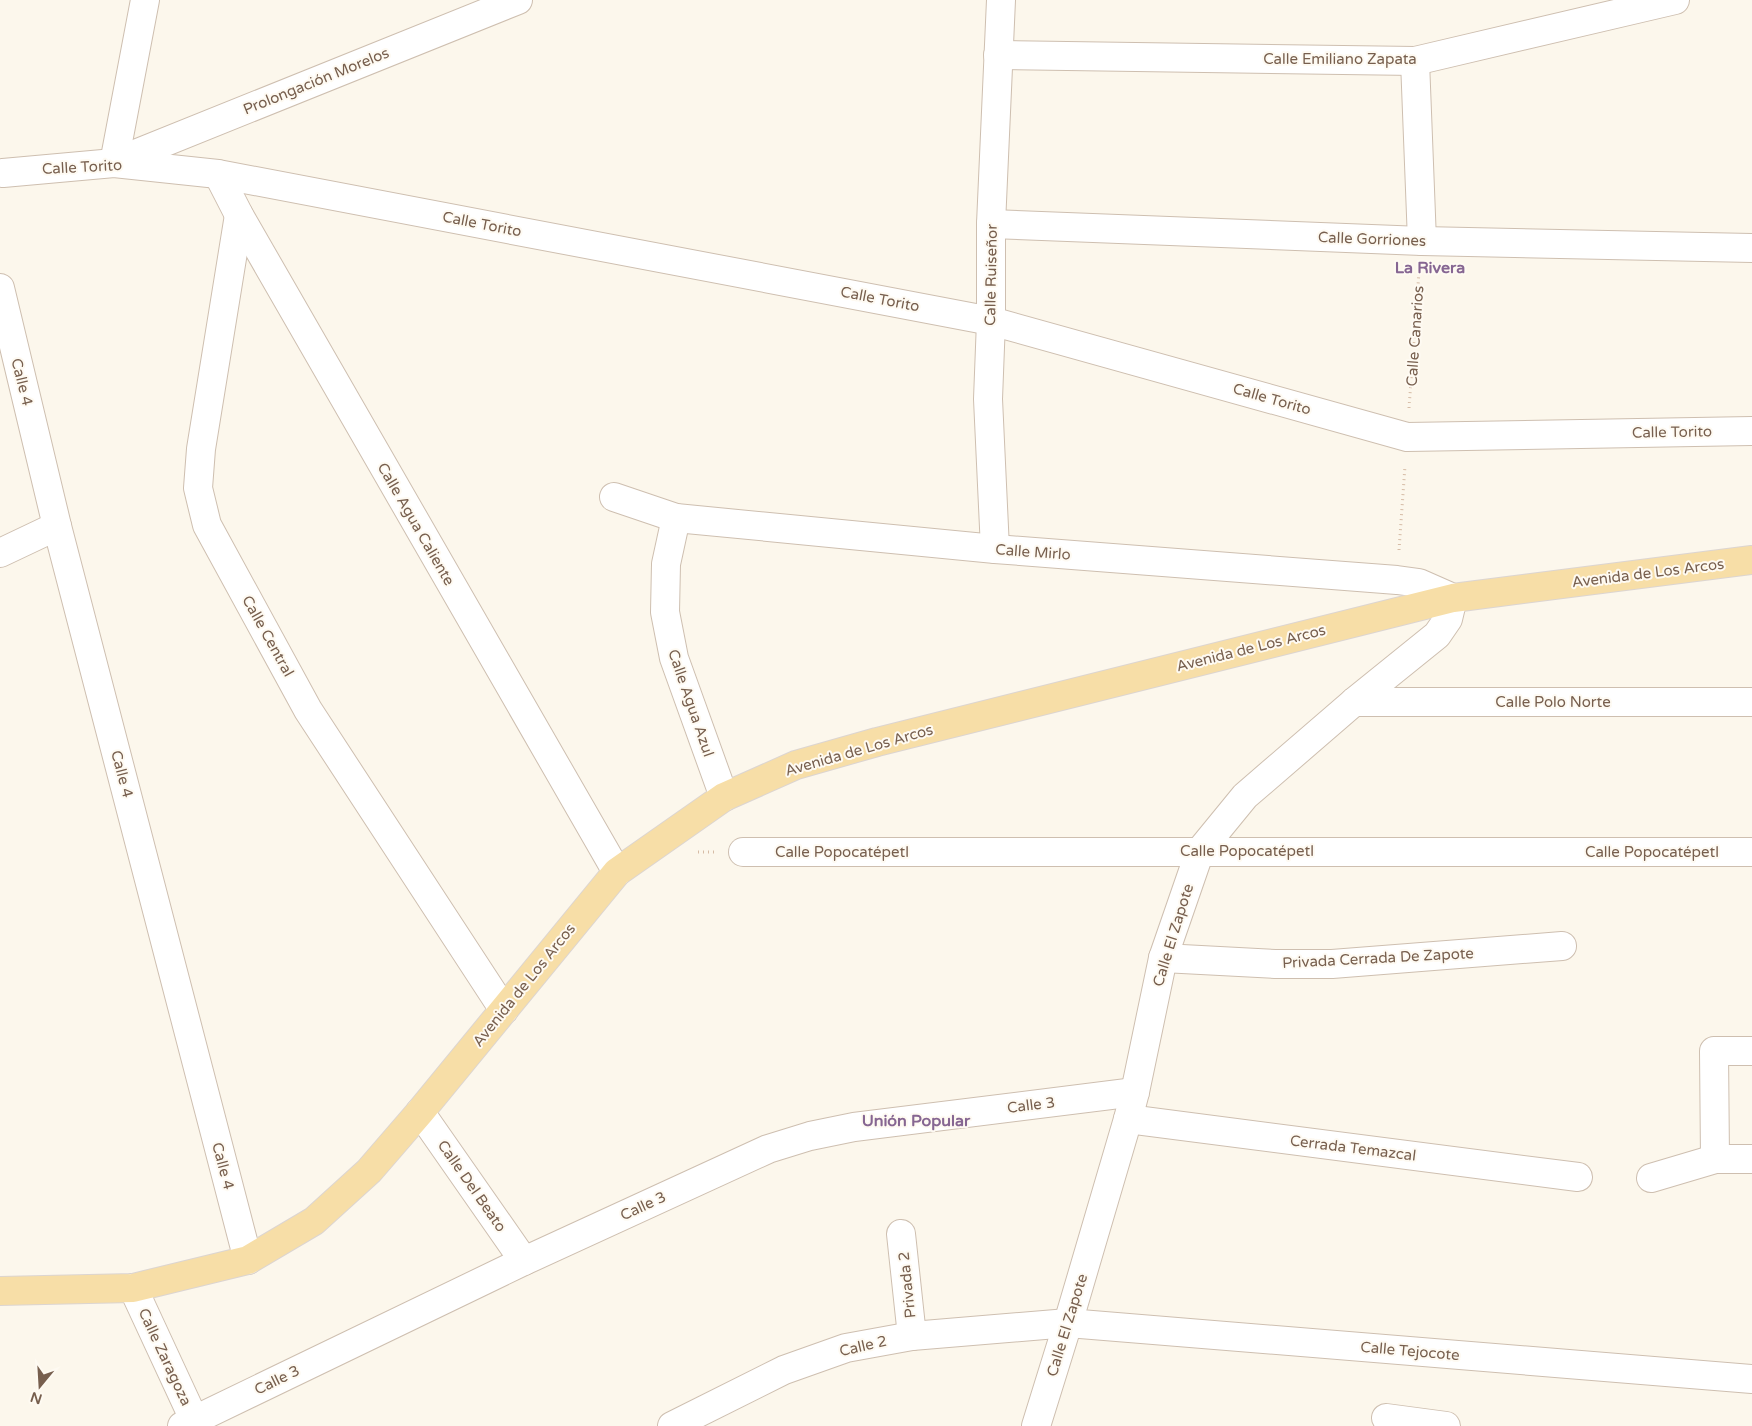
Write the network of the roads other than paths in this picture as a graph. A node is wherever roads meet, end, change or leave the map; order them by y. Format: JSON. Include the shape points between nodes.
{"nodes":[{"id":1,"x":144,"y":0,"type":"edge"},
{"id":2,"x":518,"y":0,"type":"edge"},
{"id":3,"x":1002,"y":0,"type":"edge"},
{"id":4,"x":1675,"y":0,"type":"edge"},
{"id":5,"x":998,"y":55,"type":"junction"},
{"id":6,"x":1415,"y":61,"type":"junction"},
{"id":7,"x":114,"y":163,"type":"junction"},
{"id":8,"x":218,"y":174,"type":"junction"},
{"id":9,"x":1,"y":176,"type":"edge"},
{"id":10,"x":239,"y":215,"type":"junction"},
{"id":11,"x":991,"y":224,"type":"junction"},
{"id":12,"x":1422,"y":241,"type":"junction"},
{"id":13,"x":1752,"y":248,"type":"edge"},
{"id":14,"x":0,"y":288,"type":"edge"},
{"id":15,"x":991,"y":320,"type":"junction"},
{"id":16,"x":1752,"y":431,"type":"edge"},
{"id":17,"x":614,"y":497,"type":"dead end"},
{"id":18,"x":676,"y":518,"type":"junction"},
{"id":19,"x":57,"y":526,"type":"junction"},
{"id":20,"x":995,"y":549,"type":"junction"},
{"id":21,"x":0,"y":553,"type":"edge"},
{"id":22,"x":1752,"y":560,"type":"edge"},
{"id":23,"x":1453,"y":598,"type":"junction"},
{"id":24,"x":1354,"y":702,"type":"junction"},
{"id":25,"x":1752,"y":702,"type":"edge"},
{"id":26,"x":724,"y":797,"type":"junction"},
{"id":27,"x":1200,"y":851,"type":"junction"},
{"id":28,"x":742,"y":852,"type":"dead end"},
{"id":29,"x":1752,"y":852,"type":"edge"},
{"id":30,"x":617,"y":872,"type":"junction"},
{"id":31,"x":1562,"y":946,"type":"dead end"},
{"id":32,"x":1163,"y":958,"type":"junction"},
{"id":33,"x":504,"y":1010,"type":"junction"},
{"id":34,"x":1752,"y":1051,"type":"edge"},
{"id":35,"x":1135,"y":1092,"type":"junction"},
{"id":36,"x":420,"y":1112,"type":"junction"},
{"id":37,"x":1128,"y":1119,"type":"junction"},
{"id":38,"x":1715,"y":1159,"type":"junction"},
{"id":39,"x":1752,"y":1159,"type":"edge"},
{"id":40,"x":1578,"y":1177,"type":"dead end"},
{"id":41,"x":1651,"y":1178,"type":"dead end"},
{"id":42,"x":901,"y":1234,"type":"dead end"},
{"id":43,"x":248,"y":1260,"type":"junction"},
{"id":44,"x":524,"y":1261,"type":"junction"},
{"id":45,"x":132,"y":1288,"type":"junction"},
{"id":46,"x":0,"y":1291,"type":"edge"},
{"id":47,"x":1068,"y":1323,"type":"junction"},
{"id":48,"x":912,"y":1336,"type":"junction"},
{"id":49,"x":1752,"y":1379,"type":"edge"},
{"id":50,"x":1386,"y":1418,"type":"dead end"},
{"id":51,"x":191,"y":1424,"type":"edge"},
{"id":52,"x":672,"y":1426,"type":"edge"},
{"id":53,"x":1036,"y":1426,"type":"edge"},
{"id":54,"x":1446,"y":1426,"type":"edge"}],
"edges":[{"from":1,"to":7,"type":"street"},
{"from":2,"to":7,"type":"street","name":"Prolongación Morelos"},
{"from":3,"to":5,"type":"street","name":"Calle Ruiseñor"},
{"from":4,"to":6,"type":"street","name":"Calle Emiliano Zapata"},
{"from":5,"to":6,"type":"street","name":"Calle Emiliano Zapata"},
{"from":5,"to":11,"type":"street","name":"Calle Ruiseñor"},
{"from":6,"to":12,"type":"street"},
{"from":7,"to":8,"type":"street","name":"Calle Torito"},
{"from":7,"to":9,"type":"street","name":"Calle Torito"},
{"from":8,"to":10,"type":"street","name":"Calle Agua Caliente"},
{"from":8,"to":15,"type":"street","name":"Calle Torito"},
{"from":10,"to":30,"type":"street","name":"Calle Agua Caliente"},
{"from":10,"to":33,"type":"street","name":"Calle Central","via":[[201,449],[198,488],[207,525],[308,710]]},
{"from":11,"to":12,"type":"street","name":"Calle Gorriones"},
{"from":11,"to":15,"type":"street","name":"Calle Ruiseñor"},
{"from":12,"to":13,"type":"street","name":"Calle Gorriones"},
{"from":14,"to":19,"type":"street","name":"Calle 4"},
{"from":15,"to":16,"type":"street","name":"Calle Torito","via":[[1407,437]]},
{"from":15,"to":20,"type":"street","name":"Calle Ruiseñor","via":[[988,399]]},
{"from":17,"to":18,"type":"street","name":"Calle Mirlo"},
{"from":18,"to":20,"type":"street","name":"Calle Mirlo"},
{"from":18,"to":26,"type":"street","name":"Calle Agua Azul","via":[[666,564],[665,612],[674,658]]},
{"from":19,"to":21,"type":"street"},
{"from":19,"to":43,"type":"street","name":"Calle 4"},
{"from":20,"to":23,"type":"street","name":"Calle Mirlo","via":[[1397,580],[1418,583]]},
{"from":22,"to":23,"type":"main road","name":"Avenida de Los Arcos"},
{"from":23,"to":24,"type":"street","name":"Calle El Zapote","via":[[1448,619],[1437,635]]},
{"from":23,"to":26,"type":"main road","name":"Avenida de Los Arcos","via":[[877,742],[796,765]]},
{"from":24,"to":25,"type":"street","name":"Calle Polo Norte"},
{"from":24,"to":27,"type":"street","name":"Calle El Zapote","via":[[1245,796]]},
{"from":26,"to":30,"type":"main road","name":"Avenida de Los Arcos"},
{"from":27,"to":28,"type":"street","name":"Calle Popocatépetl"},
{"from":27,"to":29,"type":"street","name":"Calle Popocatépetl"},
{"from":27,"to":32,"type":"street","name":"Calle El Zapote"},
{"from":30,"to":33,"type":"main road","name":"Avenida de Los Arcos"},
{"from":31,"to":32,"type":"street","name":"Privada Cerrada De Zapote","via":[[1332,964]]},
{"from":32,"to":35,"type":"street","name":"Calle El Zapote"},
{"from":33,"to":36,"type":"main road","name":"Avenida de Los Arcos"},
{"from":34,"to":38,"type":"street","via":[[1714,1051]]},
{"from":35,"to":37,"type":"street","name":"Calle El Zapote"},
{"from":35,"to":44,"type":"street","name":"Calle 3","via":[[854,1127],[810,1136],[768,1149]]},
{"from":36,"to":43,"type":"main road","name":"Avenida de Los Arcos","via":[[369,1171],[314,1220]]},
{"from":36,"to":44,"type":"street","name":"Calle Del Beato"},
{"from":37,"to":40,"type":"street","name":"Cerrada Temazcal"},
{"from":37,"to":47,"type":"street","name":"Calle El Zapote"},
{"from":38,"to":39,"type":"street"},
{"from":38,"to":41,"type":"street"},
{"from":42,"to":48,"type":"street","name":"Privada 2"},
{"from":43,"to":45,"type":"main road","name":"Avenida de Los Arcos"},
{"from":44,"to":51,"type":"street","name":"Calle 3"},
{"from":45,"to":46,"type":"main road","name":"Avenida de Los Arcos"},
{"from":45,"to":51,"type":"street","name":"Calle Zaragoza"},
{"from":47,"to":48,"type":"street","name":"Calle 2"},
{"from":47,"to":49,"type":"street","name":"Calle Tejocote"},
{"from":47,"to":53,"type":"street","name":"Calle El Zapote"},
{"from":48,"to":52,"type":"street","name":"Calle 2","via":[[846,1348],[784,1370]]},
{"from":50,"to":54,"type":"street"}]}
